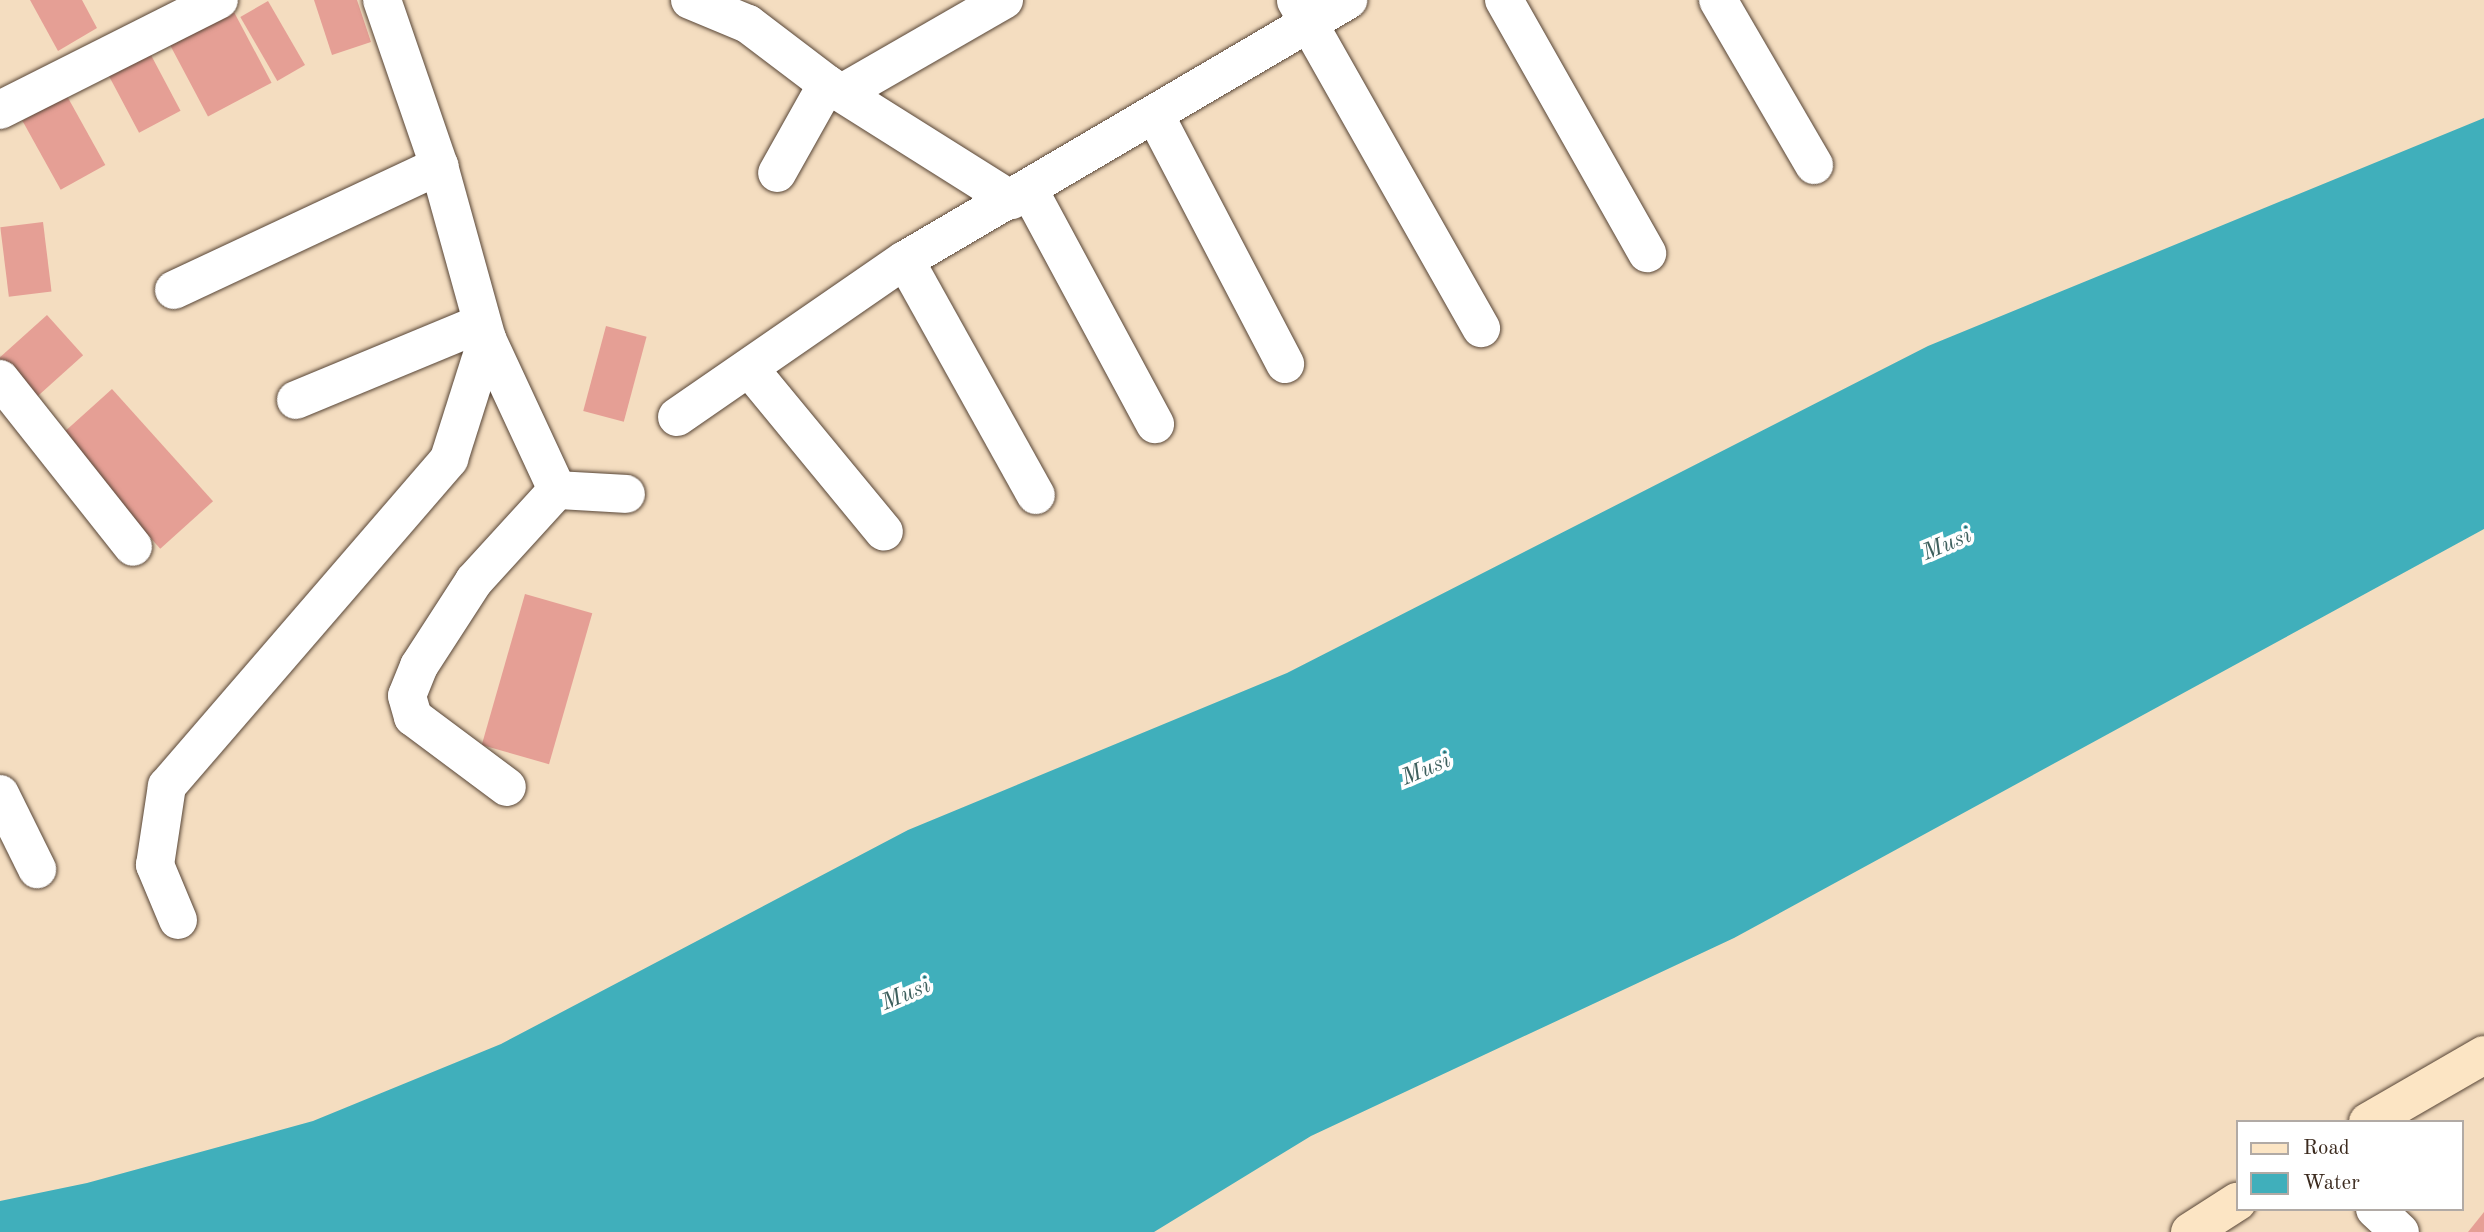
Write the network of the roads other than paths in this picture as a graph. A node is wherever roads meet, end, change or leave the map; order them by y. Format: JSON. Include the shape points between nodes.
{"nodes":[{"id":1,"x":219,"y":0,"type":"edge"},
{"id":2,"x":382,"y":0,"type":"edge"},
{"id":3,"x":1004,"y":0,"type":"edge"},
{"id":4,"x":1348,"y":0,"type":"edge"},
{"id":5,"x":1504,"y":0,"type":"edge"},
{"id":6,"x":1718,"y":0,"type":"edge"},
{"id":7,"x":694,"y":1,"type":"edge"},
{"id":8,"x":1302,"y":11,"type":"edge"},
{"id":9,"x":834,"y":88,"type":"junction"},
{"id":10,"x":0,"y":110,"type":"edge"},
{"id":11,"x":1155,"y":115,"type":"junction"},
{"id":12,"x":1814,"y":165,"type":"dead end"},
{"id":13,"x":439,"y":166,"type":"junction"},
{"id":14,"x":777,"y":173,"type":"dead end"},
{"id":15,"x":1020,"y":195,"type":"junction"},
{"id":16,"x":1647,"y":253,"type":"dead end"},
{"id":17,"x":905,"y":260,"type":"junction"},
{"id":18,"x":174,"y":290,"type":"dead end"},
{"id":19,"x":1481,"y":328,"type":"dead end"},
{"id":20,"x":485,"y":331,"type":"junction"},
{"id":21,"x":1285,"y":364,"type":"dead end"},
{"id":22,"x":749,"y":368,"type":"junction"},
{"id":23,"x":0,"y":379,"type":"edge"},
{"id":24,"x":296,"y":400,"type":"dead end"},
{"id":25,"x":677,"y":417,"type":"dead end"},
{"id":26,"x":1155,"y":424,"type":"dead end"},
{"id":27,"x":557,"y":490,"type":"junction"},
{"id":28,"x":626,"y":494,"type":"dead end"},
{"id":29,"x":1036,"y":495,"type":"dead end"},
{"id":30,"x":884,"y":532,"type":"dead end"},
{"id":31,"x":133,"y":547,"type":"dead end"},
{"id":32,"x":507,"y":787,"type":"dead end"},
{"id":33,"x":0,"y":794,"type":"edge"},
{"id":34,"x":37,"y":869,"type":"dead end"},
{"id":35,"x":178,"y":920,"type":"dead end"},
{"id":36,"x":2484,"y":1055,"type":"edge"},
{"id":37,"x":2371,"y":1120,"type":"edge"},
{"id":38,"x":2377,"y":1211,"type":"edge"},
{"id":39,"x":2400,"y":1232,"type":"edge"}],
"edges":[{"from":1,"to":10,"type":"street"},
{"from":2,"to":13,"type":"street"},
{"from":3,"to":9,"type":"street"},
{"from":4,"to":8,"type":"street"},
{"from":5,"to":16,"type":"street"},
{"from":6,"to":12,"type":"street"},
{"from":7,"to":9,"type":"street","via":[[748,24]]},
{"from":8,"to":11,"type":"street"},
{"from":8,"to":19,"type":"street"},
{"from":9,"to":14,"type":"street"},
{"from":9,"to":15,"type":"street"},
{"from":11,"to":15,"type":"street"},
{"from":11,"to":21,"type":"street"},
{"from":13,"to":18,"type":"street"},
{"from":13,"to":20,"type":"street"},
{"from":15,"to":17,"type":"street"},
{"from":15,"to":26,"type":"street"},
{"from":17,"to":22,"type":"street"},
{"from":17,"to":29,"type":"street"},
{"from":20,"to":24,"type":"street"},
{"from":20,"to":27,"type":"street"},
{"from":20,"to":35,"type":"street","via":[[449,459],[167,786],[155,865]]},
{"from":22,"to":25,"type":"street"},
{"from":22,"to":30,"type":"street"},
{"from":23,"to":31,"type":"street"},
{"from":27,"to":28,"type":"street"},
{"from":27,"to":32,"type":"street","via":[[474,581],[419,666],[407,696],[413,717]]},
{"from":33,"to":34,"type":"street"},
{"from":36,"to":37,"type":"street"},
{"from":38,"to":39,"type":"street"}]}
